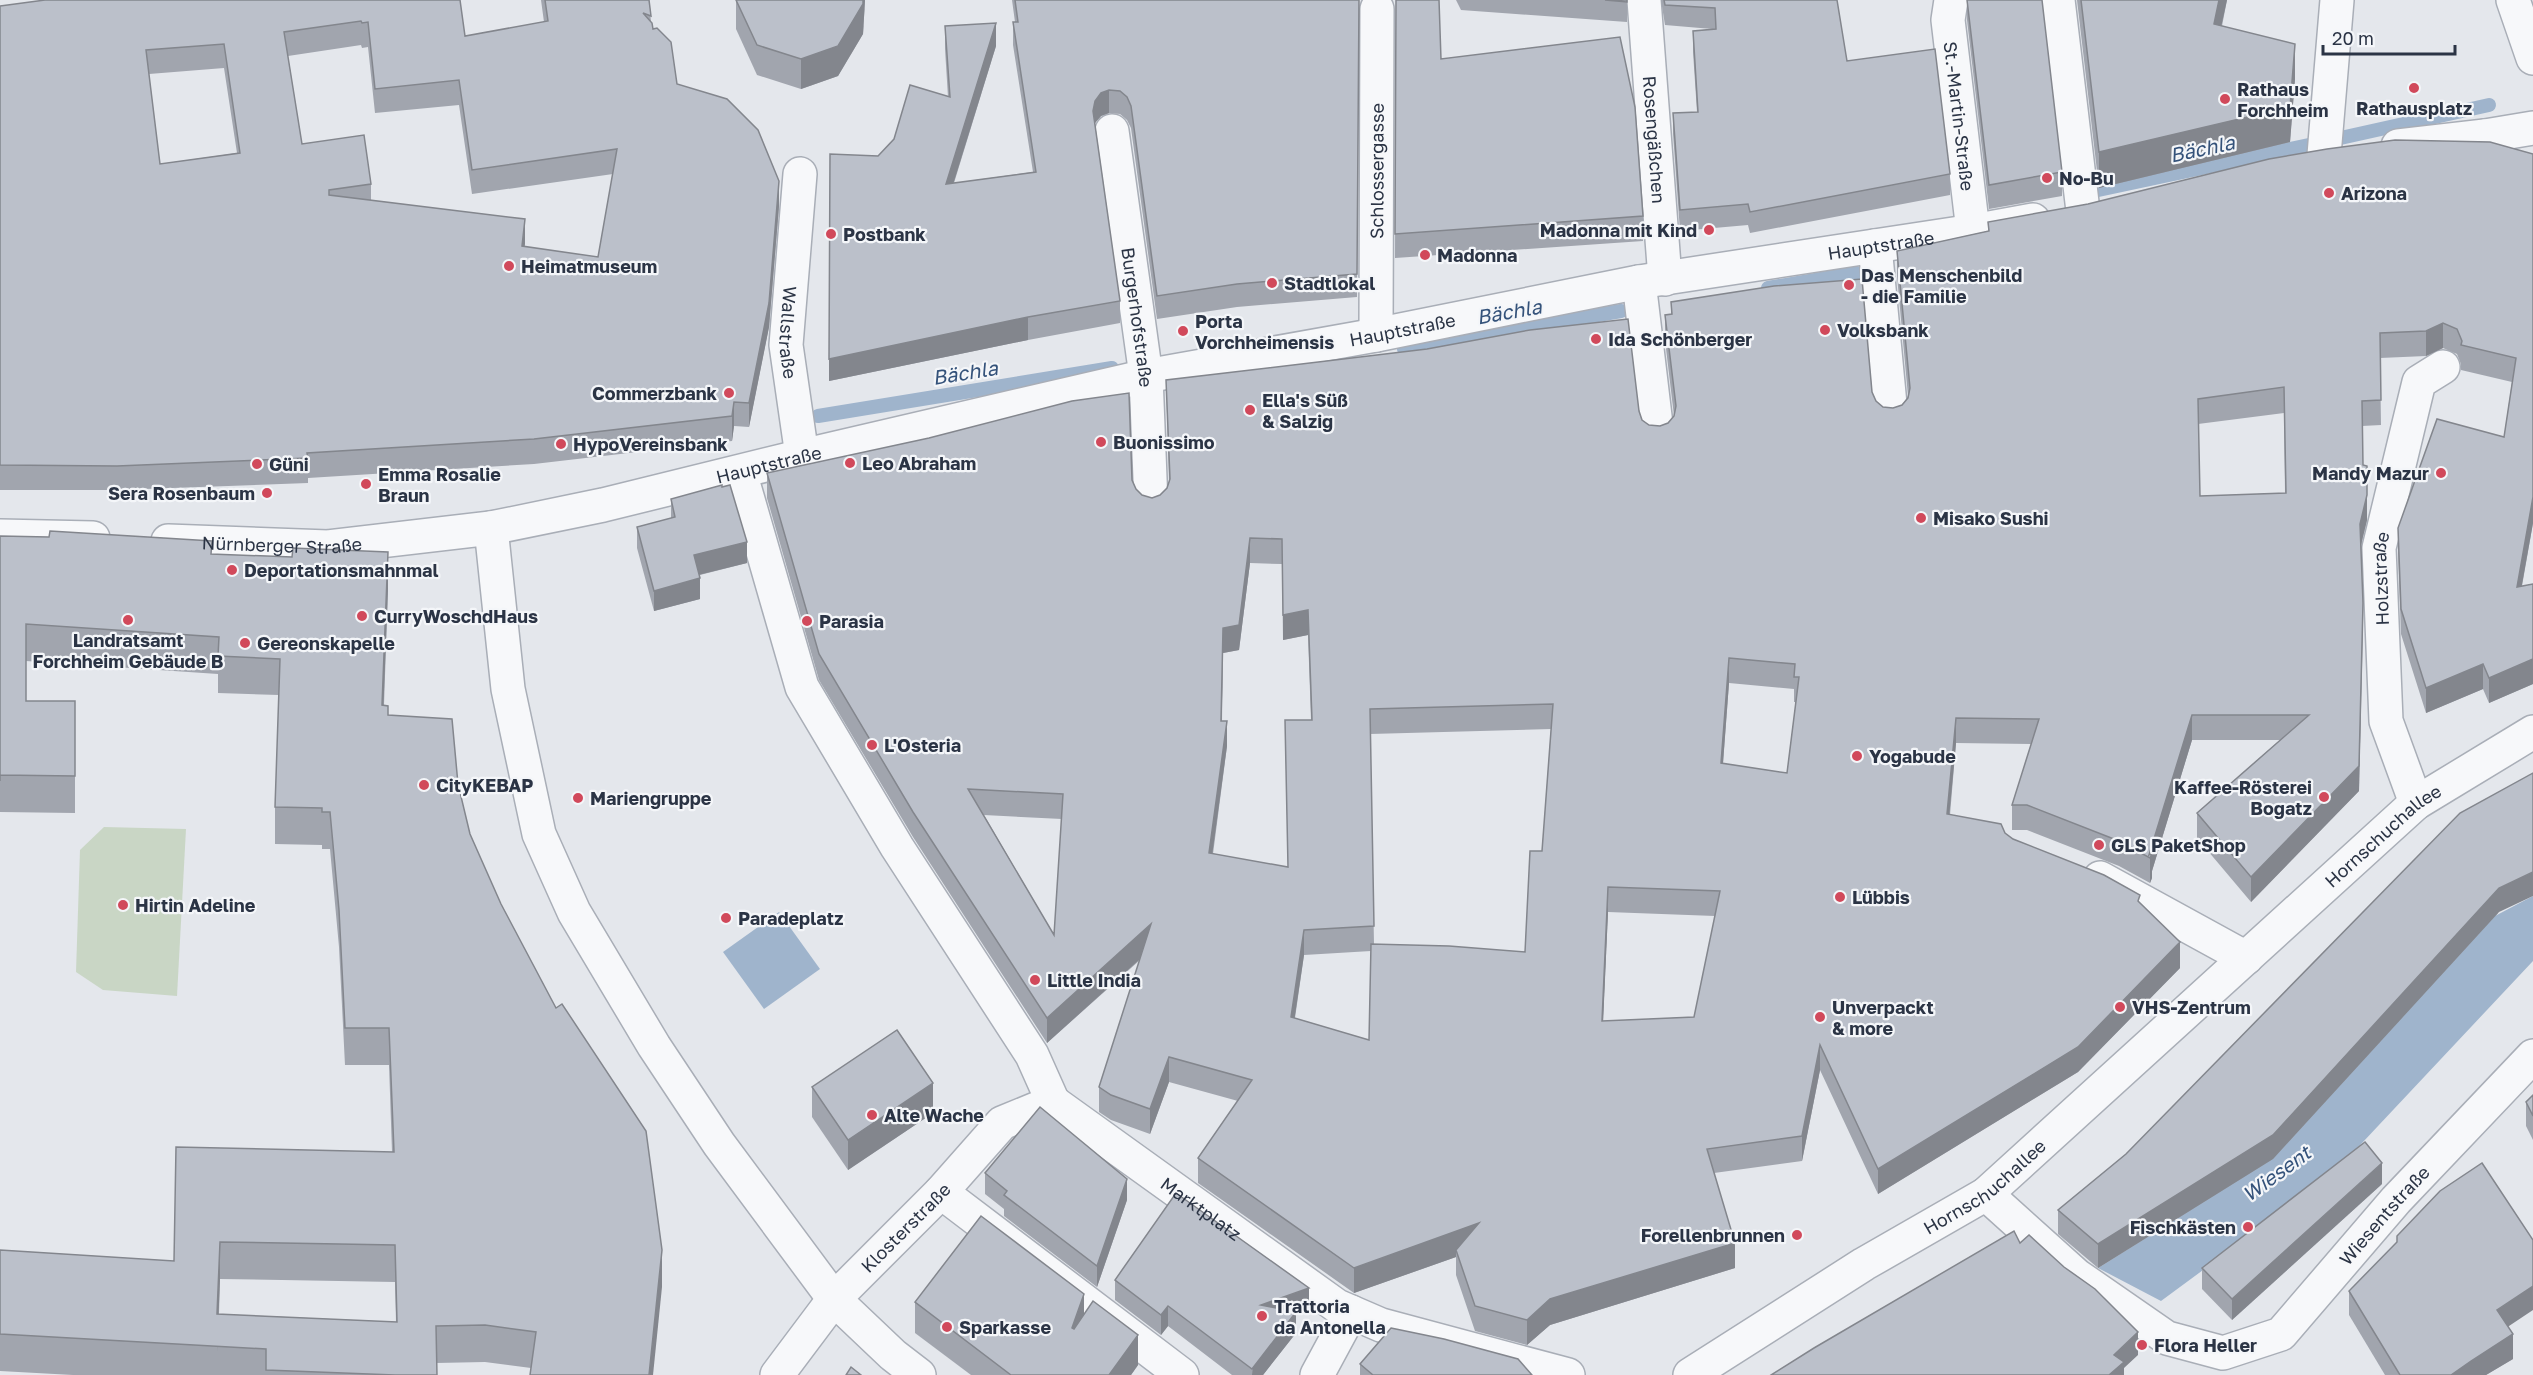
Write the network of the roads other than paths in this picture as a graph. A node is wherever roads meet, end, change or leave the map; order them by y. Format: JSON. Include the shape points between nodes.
{"nodes":[{"id":1,"x":1644,"y":0,"type":"edge"},
{"id":2,"x":1951,"y":0,"type":"edge"},
{"id":3,"x":2058,"y":0,"type":"edge"},
{"id":4,"x":2337,"y":0,"type":"edge"},
{"id":5,"x":2513,"y":0,"type":"edge"},
{"id":6,"x":1377,"y":9,"type":"dead end"},
{"id":7,"x":2533,"y":58,"type":"edge"},
{"id":8,"x":2533,"y":128,"type":"edge"},
{"id":9,"x":1112,"y":131,"type":"dead end"},
{"id":10,"x":800,"y":174,"type":"dead end"},
{"id":11,"x":2117,"y":202,"type":"edge"},
{"id":12,"x":2083,"y":211,"type":"junction"},
{"id":13,"x":1973,"y":231,"type":"junction"},
{"id":14,"x":1875,"y":246,"type":"junction"},
{"id":15,"x":1652,"y":281,"type":"junction"},
{"id":16,"x":1376,"y":335,"type":"junction"},
{"id":17,"x":2444,"y":368,"type":"dead end"},
{"id":18,"x":1146,"y":375,"type":"junction"},
{"id":19,"x":1891,"y":415,"type":"edge"},
{"id":20,"x":1657,"y":433,"type":"edge"},
{"id":21,"x":802,"y":456,"type":"junction"},
{"id":22,"x":740,"y":472,"type":"junction"},
{"id":23,"x":1150,"y":504,"type":"edge"},
{"id":24,"x":491,"y":528,"type":"junction"},
{"id":25,"x":0,"y":536,"type":"edge"},
{"id":26,"x":2533,"y":732,"type":"edge"},
{"id":27,"x":2416,"y":802,"type":"junction"},
{"id":28,"x":2071,"y":867,"type":"edge"},
{"id":29,"x":2246,"y":957,"type":"junction"},
{"id":30,"x":2533,"y":1056,"type":"edge"},
{"id":31,"x":1053,"y":1102,"type":"junction"},
{"id":32,"x":942,"y":1192,"type":"junction"},
{"id":33,"x":1986,"y":1194,"type":"junction"},
{"id":34,"x":834,"y":1299,"type":"junction"},
{"id":35,"x":1351,"y":1312,"type":"junction"},
{"id":36,"x":2220,"y":1364,"type":"edge"},
{"id":37,"x":777,"y":1375,"type":"edge"},
{"id":38,"x":919,"y":1375,"type":"edge"},
{"id":39,"x":1182,"y":1375,"type":"edge"},
{"id":40,"x":1317,"y":1375,"type":"edge"},
{"id":41,"x":1568,"y":1375,"type":"edge"},
{"id":42,"x":1690,"y":1375,"type":"edge"}],
"edges":[{"from":1,"to":15,"type":"street","name":"Rosengäßchen"},
{"from":2,"to":13,"type":"street","name":"St.-Martin-Straße","via":[[1948,20]]},
{"from":3,"to":12,"type":"street"},
{"from":4,"to":8,"type":"street","via":[[2312,158]]},
{"from":5,"to":7,"type":"street"},
{"from":6,"to":16,"type":"street","name":"Schlossergasse"},
{"from":9,"to":18,"type":"street","name":"Burgerhofstraße"},
{"from":10,"to":21,"type":"street","name":"Wallstraße","via":[[786,345]]},
{"from":11,"to":12,"type":"street","name":"Hauptstraße"},
{"from":12,"to":13,"type":"street","name":"Hauptstraße"},
{"from":13,"to":14,"type":"street","name":"Hauptstraße"},
{"from":14,"to":15,"type":"street","name":"Hauptstraße"},
{"from":14,"to":19,"type":"street"},
{"from":15,"to":16,"type":"street","name":"Hauptstraße"},
{"from":15,"to":20,"type":"street","name":"Rosengäßchen"},
{"from":16,"to":18,"type":"street","name":"Hauptstraße"},
{"from":17,"to":27,"type":"street","name":"Holzstraße","via":[[2420,382],[2379,548],[2386,721]]},
{"from":18,"to":21,"type":"street","name":"Hauptstraße"},
{"from":18,"to":23,"type":"street","name":"Burgerhofstraße"},
{"from":21,"to":22,"type":"street","name":"Hauptstraße"},
{"from":22,"to":24,"type":"street","name":"Hauptstraße"},
{"from":22,"to":31,"type":"street","via":[[802,687],[897,847],[1032,1055]]},
{"from":24,"to":25,"type":"street","name":"Nürnberger Straße","via":[[328,547]]},
{"from":24,"to":34,"type":"street","via":[[508,689],[540,834],[569,902],[619,990],[719,1144]]},
{"from":26,"to":27,"type":"street","name":"Hornschuchallee"},
{"from":27,"to":29,"type":"street","name":"Hornschuchallee"},
{"from":28,"to":29,"type":"street","via":[[2112,883]]},
{"from":29,"to":33,"type":"street","name":"Hornschuchallee"},
{"from":30,"to":36,"type":"street","name":"Wiesentstraße","via":[[2396,1200],[2281,1334]]},
{"from":31,"to":32,"type":"street","name":"Klosterstraße","via":[[1002,1123]]},
{"from":31,"to":35,"type":"street","name":"Marktplatz","via":[[1337,1306]]},
{"from":32,"to":34,"type":"street","name":"Klosterstraße"},
{"from":32,"to":39,"type":"street"},
{"from":33,"to":36,"type":"street","name":"Wiesentstraße","via":[[2076,1275],[2167,1338]]},
{"from":33,"to":42,"type":"street","name":"Hornschuchallee","via":[[1874,1258]]},
{"from":34,"to":37,"type":"street","name":"Klosterstraße"},
{"from":34,"to":38,"type":"street","via":[[892,1355]]},
{"from":35,"to":40,"type":"street"},
{"from":35,"to":41,"type":"street","name":"Marktplatz","via":[[1381,1325]]}]}
